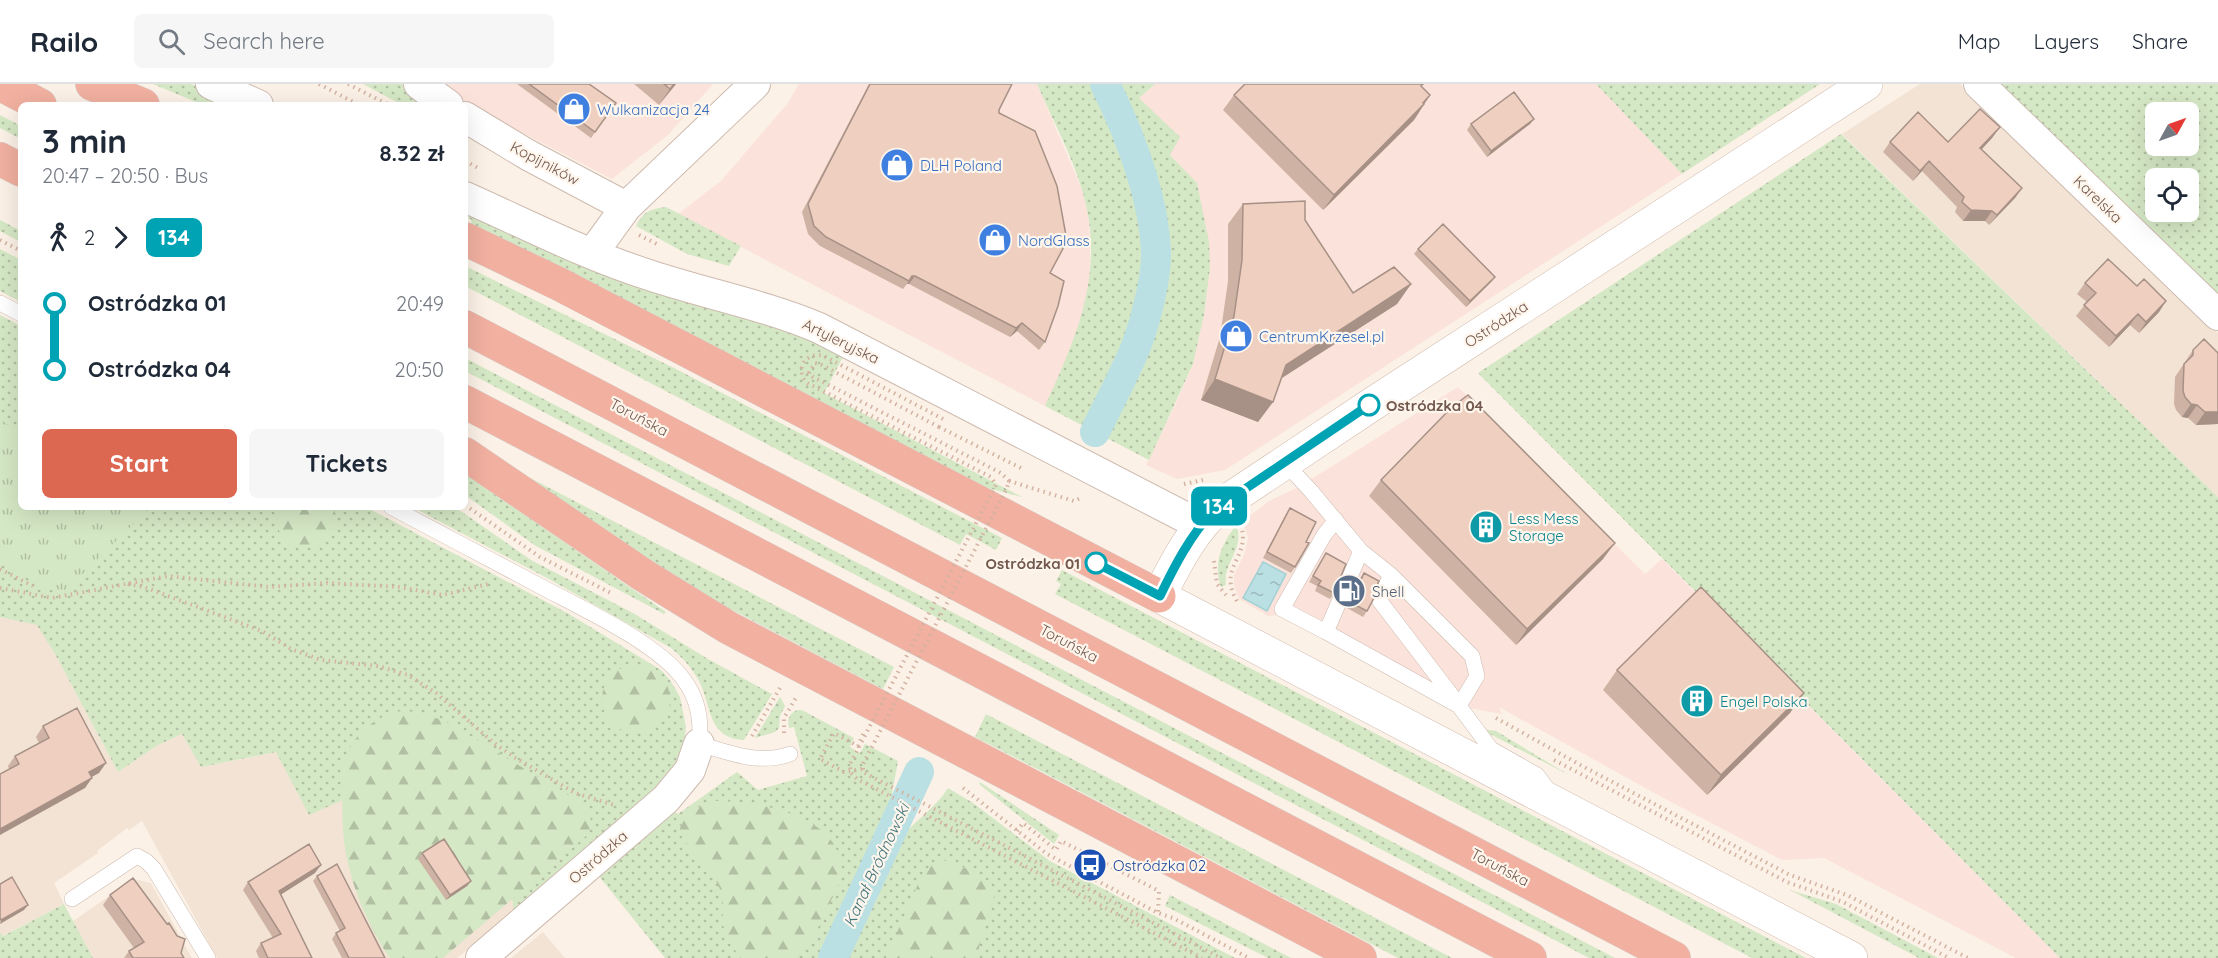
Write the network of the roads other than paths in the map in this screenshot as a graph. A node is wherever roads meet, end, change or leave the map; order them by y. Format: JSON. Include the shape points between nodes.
{"nodes":[{"id":1,"x":0,"y":84,"type":"edge"},
{"id":2,"x":92,"y":84,"type":"edge"},
{"id":3,"x":211,"y":84,"type":"edge"},
{"id":4,"x":419,"y":84,"type":"edge"},
{"id":5,"x":755,"y":84,"type":"edge"},
{"id":6,"x":1866,"y":84,"type":"edge"},
{"id":7,"x":1979,"y":84,"type":"edge"},
{"id":8,"x":34,"y":102,"type":"edge"},
{"id":9,"x":136,"y":102,"type":"edge"},
{"id":10,"x":251,"y":102,"type":"edge"},
{"id":11,"x":444,"y":102,"type":"edge"},
{"id":12,"x":468,"y":119,"type":"edge"},
{"id":13,"x":0,"y":159,"type":"edge"},
{"id":14,"x":18,"y":168,"type":"edge"},
{"id":15,"x":468,"y":198,"type":"edge"},
{"id":16,"x":626,"y":207,"type":"junction"},
{"id":17,"x":468,"y":240,"type":"edge"},
{"id":18,"x":592,"y":254,"type":"junction"},
{"id":19,"x":0,"y":303,"type":"edge"},
{"id":20,"x":18,"y":312,"type":"edge"},
{"id":21,"x":2218,"y":315,"type":"edge"},
{"id":22,"x":468,"y":329,"type":"edge"},
{"id":23,"x":468,"y":404,"type":"edge"},
{"id":24,"x":468,"y":456,"type":"edge"},
{"id":25,"x":1284,"y":462,"type":"junction"},
{"id":26,"x":397,"y":510,"type":"edge"},
{"id":27,"x":1336,"y":520,"type":"junction"},
{"id":28,"x":1200,"y":525,"type":"junction"},
{"id":29,"x":1361,"y":550,"type":"junction"},
{"id":30,"x":1391,"y":575,"type":"junction"},
{"id":31,"x":1160,"y":596,"type":"junction"},
{"id":32,"x":1326,"y":632,"type":"junction"},
{"id":33,"x":1461,"y":708,"type":"junction"},
{"id":34,"x":699,"y":744,"type":"junction"},
{"id":35,"x":790,"y":754,"type":"road end"},
{"id":36,"x":1562,"y":807,"type":"junction"},
{"id":37,"x":72,"y":899,"type":"dead end"},
{"id":38,"x":208,"y":958,"type":"edge"},
{"id":39,"x":481,"y":958,"type":"edge"},
{"id":40,"x":1360,"y":958,"type":"edge"},
{"id":41,"x":1530,"y":958,"type":"edge"},
{"id":42,"x":1674,"y":958,"type":"edge"},
{"id":43,"x":1851,"y":958,"type":"edge"}],
"edges":[{"from":1,"to":8,"type":"highway"},
{"from":2,"to":9,"type":"highway"},
{"from":3,"to":10,"type":"street"},
{"from":4,"to":11,"type":"street"},
{"from":5,"to":16,"type":"street"},
{"from":6,"to":25,"type":"street","name":"Ostródzka"},
{"from":7,"to":21,"type":"street","name":"Karelska"},
{"from":12,"to":16,"type":"street","name":"Kopijników"},
{"from":13,"to":14,"type":"highway"},
{"from":15,"to":18,"type":"street","name":"Artyleryjska"},
{"from":16,"to":18,"type":"street"},
{"from":17,"to":31,"type":"highway"},
{"from":18,"to":28,"type":"street","name":"Artyleryjska","via":[[807,323]]},
{"from":19,"to":20,"type":"lane"},
{"from":22,"to":42,"type":"highway","name":"Toruńska"},
{"from":23,"to":41,"type":"highway"},
{"from":24,"to":40,"type":"highway","via":[[701,612]]},
{"from":25,"to":27,"type":"lane"},
{"from":25,"to":28,"type":"street","name":"Ostródzka","via":[[1221,505]]},
{"from":26,"to":34,"type":"lane","via":[[644,644],[674,668],[696,701]]},
{"from":27,"to":29,"type":"lane"},
{"from":27,"to":32,"type":"lane","via":[[1282,609]]},
{"from":28,"to":31,"type":"street","name":"Ostródzka"},
{"from":29,"to":30,"type":"lane"},
{"from":29,"to":32,"type":"lane"},
{"from":30,"to":33,"type":"lane","via":[[1379,600]]},
{"from":30,"to":33,"type":"lane","via":[[1472,656],[1477,676]]},
{"from":31,"to":36,"type":"street"},
{"from":32,"to":33,"type":"lane"},
{"from":33,"to":36,"type":"lane","via":[[1491,749],[1537,775]]},
{"from":34,"to":35,"type":"lane","via":[[758,759]]},
{"from":34,"to":39,"type":"street","name":"Ostródzka","via":[[695,760],[666,799]]},
{"from":36,"to":43,"type":"street"},
{"from":37,"to":38,"type":"lane","via":[[137,856],[154,869]]}]}
